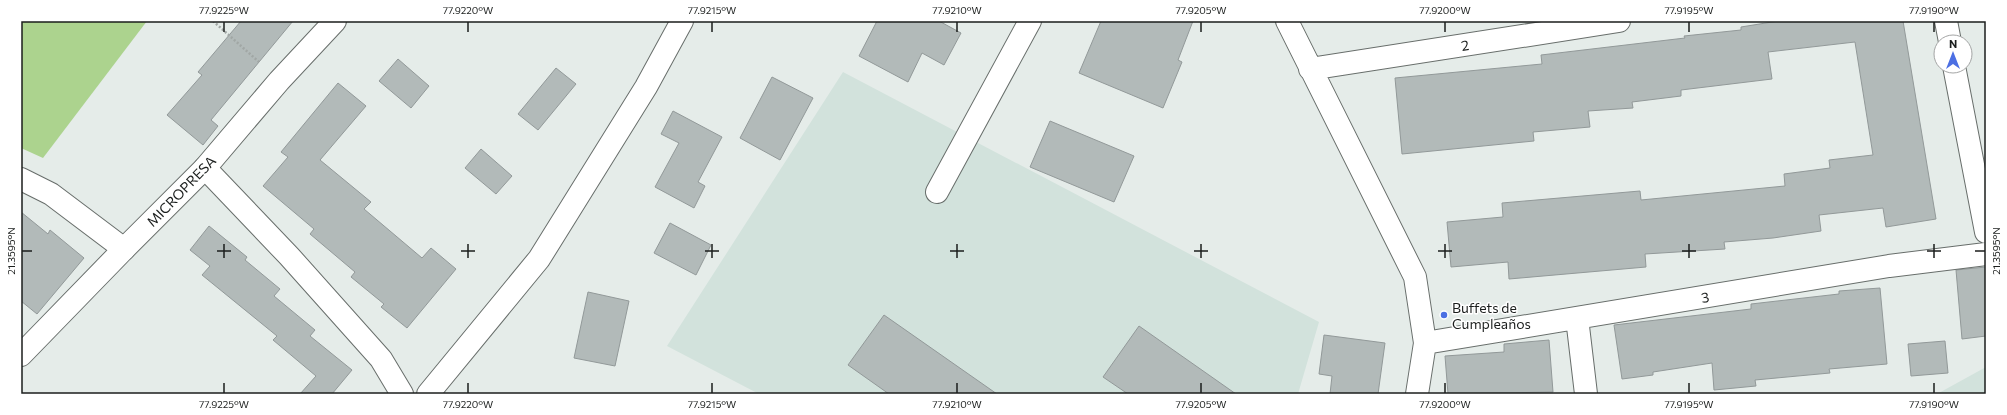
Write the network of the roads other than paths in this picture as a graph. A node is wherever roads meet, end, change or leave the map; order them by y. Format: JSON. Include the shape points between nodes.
{"nodes":[{"id":1,"x":335,"y":21,"type":"edge"},
{"id":2,"x":682,"y":21,"type":"edge"},
{"id":3,"x":1030,"y":21,"type":"edge"},
{"id":4,"x":1287,"y":21,"type":"edge"},
{"id":5,"x":1619,"y":21,"type":"edge"},
{"id":6,"x":1946,"y":21,"type":"edge"},
{"id":7,"x":1948,"y":34,"type":"edge"},
{"id":8,"x":1310,"y":69,"type":"junction"},
{"id":9,"x":1956,"y":74,"type":"edge"},
{"id":10,"x":205,"y":168,"type":"junction"},
{"id":11,"x":21,"y":179,"type":"edge"},
{"id":12,"x":937,"y":192,"type":"dead end"},
{"id":13,"x":1986,"y":232,"type":"edge"},
{"id":14,"x":124,"y":248,"type":"junction"},
{"id":15,"x":1986,"y":254,"type":"edge"},
{"id":16,"x":1577,"y":318,"type":"junction"},
{"id":17,"x":1426,"y":343,"type":"junction"},
{"id":18,"x":21,"y":355,"type":"edge"},
{"id":19,"x":402,"y":394,"type":"edge"},
{"id":20,"x":428,"y":394,"type":"edge"},
{"id":21,"x":1417,"y":394,"type":"edge"},
{"id":22,"x":1586,"y":394,"type":"edge"}],
"edges":[{"from":1,"to":10,"type":"street","name":"MICROPRESA","via":[[279,81]]},
{"from":2,"to":20,"type":"street","via":[[646,87],[539,259]]},
{"from":3,"to":12,"type":"street"},
{"from":4,"to":8,"type":"street"},
{"from":5,"to":8,"type":"street","name":"2"},
{"from":6,"to":7,"type":"street"},
{"from":8,"to":17,"type":"street","via":[[1415,277]]},
{"from":9,"to":13,"type":"street"},
{"from":10,"to":14,"type":"street","name":"MICROPRESA"},
{"from":10,"to":19,"type":"street","via":[[289,256],[381,359]]},
{"from":11,"to":14,"type":"street","via":[[51,194]]},
{"from":14,"to":18,"type":"street","name":"MICROPRESA"},
{"from":15,"to":16,"type":"street","name":"3","via":[[1889,266]]},
{"from":16,"to":17,"type":"street","name":"3"},
{"from":16,"to":22,"type":"street"},
{"from":17,"to":21,"type":"street"}]}
